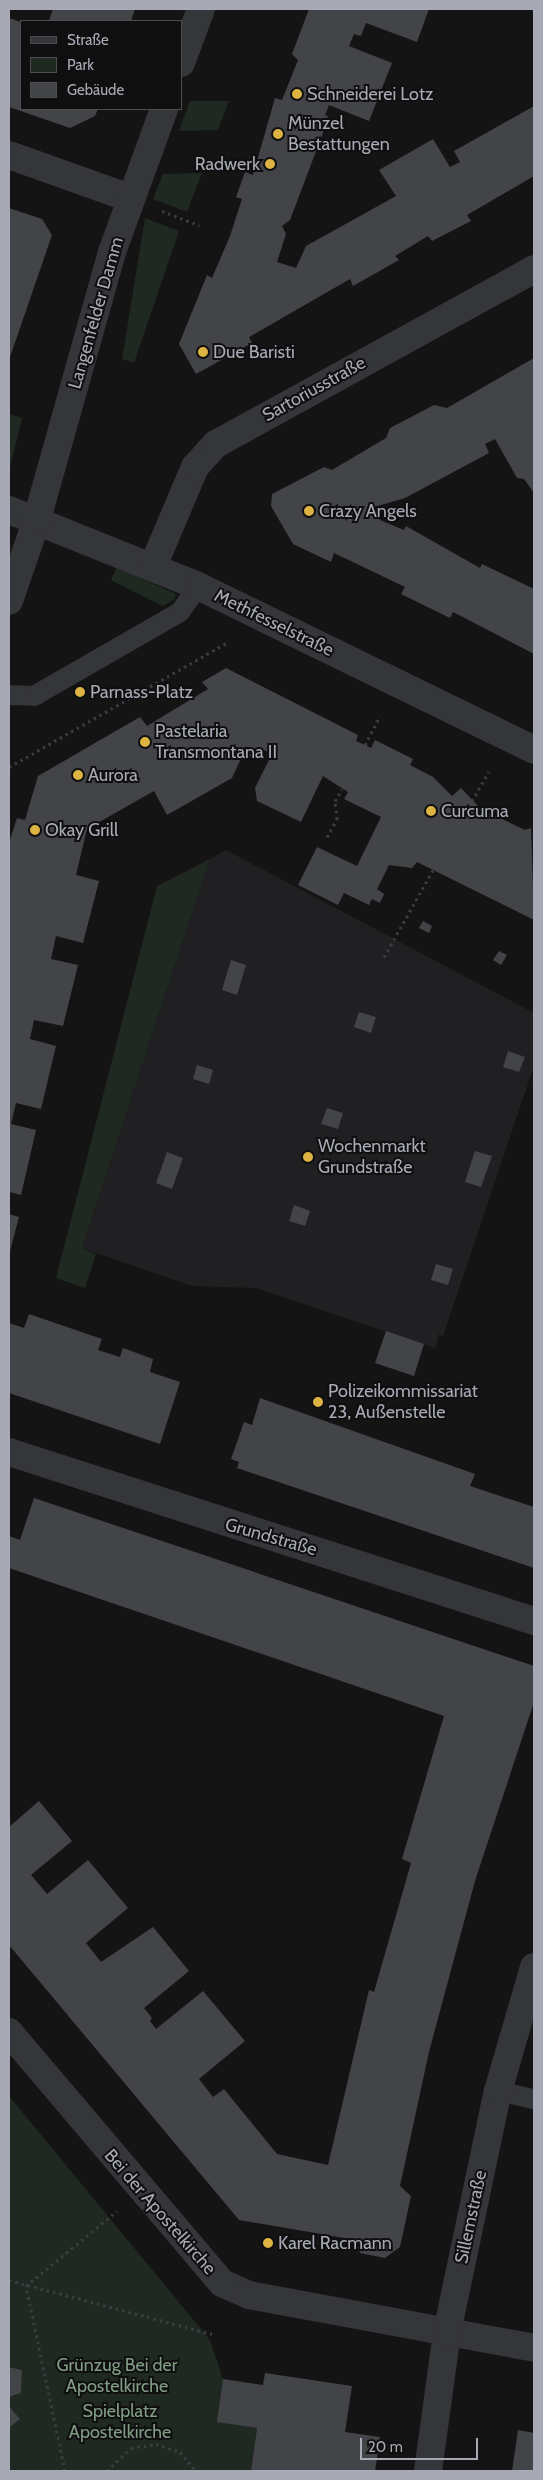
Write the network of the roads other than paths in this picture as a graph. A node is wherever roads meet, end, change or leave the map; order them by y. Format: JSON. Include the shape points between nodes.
{"nodes":[{"id":1,"x":201,"y":9,"type":"edge"},
{"id":2,"x":182,"y":60,"type":"edge"},
{"id":3,"x":164,"y":110,"type":"edge"},
{"id":4,"x":9,"y":156,"type":"edge"},
{"id":5,"x":130,"y":198,"type":"junction"},
{"id":6,"x":534,"y":268,"type":"edge"},
{"id":7,"x":9,"y":510,"type":"edge"},
{"id":8,"x":37,"y":519,"type":"junction"},
{"id":9,"x":153,"y":566,"type":"junction"},
{"id":10,"x":198,"y":586,"type":"junction"},
{"id":11,"x":9,"y":602,"type":"edge"},
{"id":12,"x":9,"y":695,"type":"edge"},
{"id":13,"x":534,"y":750,"type":"edge"},
{"id":14,"x":9,"y":1452,"type":"edge"},
{"id":15,"x":534,"y":1621,"type":"edge"},
{"id":16,"x":534,"y":1967,"type":"edge"},
{"id":17,"x":9,"y":2032,"type":"edge"},
{"id":18,"x":498,"y":2090,"type":"junction"},
{"id":19,"x":534,"y":2099,"type":"edge"},
{"id":20,"x":447,"y":2332,"type":"junction"},
{"id":21,"x":534,"y":2348,"type":"edge"},
{"id":22,"x":428,"y":2471,"type":"edge"}],
"edges":[{"from":1,"to":2,"type":"street"},
{"from":3,"to":5,"type":"street","name":"Langenfelder Damm"},
{"from":4,"to":5,"type":"street"},
{"from":5,"to":8,"type":"street","name":"Langenfelder Damm"},
{"from":6,"to":9,"type":"street","name":"Sartoriusstraße","via":[[216,444],[195,466]]},
{"from":7,"to":8,"type":"street","name":"Methfesselstraße"},
{"from":8,"to":9,"type":"street","name":"Methfesselstraße"},
{"from":8,"to":11,"type":"street","name":"Langenfelder Damm"},
{"from":9,"to":10,"type":"street","name":"Methfesselstraße"},
{"from":10,"to":12,"type":"lane","via":[[180,612],[34,696]]},
{"from":10,"to":13,"type":"street","name":"Methfesselstraße"},
{"from":14,"to":15,"type":"street","name":"Grundstraße","via":[[280,1542],[349,1558]]},
{"from":16,"to":18,"type":"street","name":"Sillemstraße"},
{"from":17,"to":20,"type":"street","name":"Bei der Apostelkirche","via":[[212,2276],[236,2290]]},
{"from":18,"to":19,"type":"lane"},
{"from":18,"to":20,"type":"street","name":"Sillemstraße"},
{"from":20,"to":21,"type":"street","name":"Bei der Apostelkirche"},
{"from":20,"to":22,"type":"street","name":"Sillemstraße"}]}
